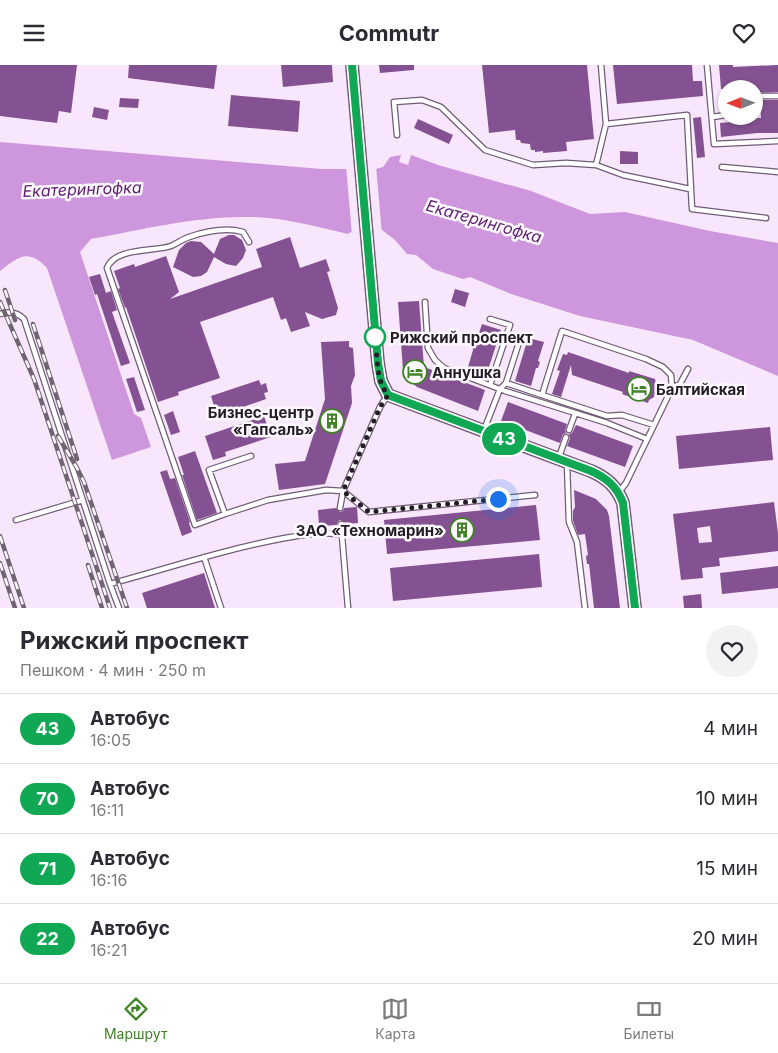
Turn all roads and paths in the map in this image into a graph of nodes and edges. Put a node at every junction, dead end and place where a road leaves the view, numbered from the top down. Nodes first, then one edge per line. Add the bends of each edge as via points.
1 (352, 65) edge
2 (601, 65) edge
3 (707, 65) edge
4 (763, 96) edge
5 (778, 96) edge
6 (718, 116) edge
7 (712, 117) junction
8 (606, 124) junction
9 (397, 135) dead end
10 (778, 141) edge
11 (596, 165) junction
12 (722, 167) dead end
13 (778, 172) edge
14 (690, 189) junction
15 (766, 218) dead end
16 (249, 242) dead end
17 (425, 302) dead end
18 (0, 314) edge
19 (490, 319) dead end
20 (521, 336) dead end
21 (688, 369) dead end
22 (506, 383) junction
23 (490, 385) junction
24 (672, 388) junction
25 (500, 389) junction
26 (388, 395) junction
27 (542, 395) junction
28 (575, 414) junction
29 (654, 425) junction
30 (569, 430) dead end
31 (484, 432) junction
32 (566, 437) dead end
33 (647, 439) junction
34 (251, 456) dead end
35 (563, 461) junction
36 (343, 491) junction
37 (619, 492) junction
38 (535, 495) dead end
39 (83, 500) junction
40 (340, 508) dead end
41 (225, 514) junction
42 (16, 520) dead end
43 (341, 524) dead end
44 (342, 535) junction
45 (204, 557) junction
46 (110, 584) junction
47 (118, 608) edge
48 (221, 608) edge
49 (348, 608) edge
50 (585, 608) edge
51 (636, 608) edge

1 - 26 street via 379,373
2 - 8 lane
3 - 7 lane
4 - 5 lane
6 - 7 lane
7 - 10 lane via 714,144
8 - 11 lane
8 - 14 lane via 687,115
9 - 11 lane via 394,102 422,100 441,107 485,149 533,165
11 - 14 lane via 623,175
12 - 13 lane
14 - 15 lane via 692,209
16 - 41 lane via 243,232 218,230 171,246 118,257 109,262 107,268 194,525
17 - 23 lane via 428,348 435,361 444,368
18 - 39 lane via 12,312 24,319
19 - 23 lane via 510,325
20 - 22 lane
21 - 24 lane via 680,384
22 - 25 lane
22 - 27 lane
23 - 25 lane
24 - 27 lane via 671,375 663,367 562,331
24 - 29 lane
25 - 28 lane
25 - 31 lane
26 - 31 street
26 - 36 lane
27 - 29 lane via 606,416 622,415
28 - 30 lane
28 - 33 lane
29 - 33 lane
31 - 35 street
32 - 35 lane
33 - 37 lane
34 - 41 lane via 209,470
35 - 37 street via 602,476
35 - 50 lane via 569,523 577,542
36 - 38 lane via 369,512
36 - 40 lane
36 - 41 lane via 326,490 268,499
37 - 51 street via 625,513
39 - 42 lane
39 - 46 lane
43 - 44 lane
44 - 45 lane via 298,536
44 - 49 lane
45 - 46 lane
45 - 48 lane
46 - 47 lane

